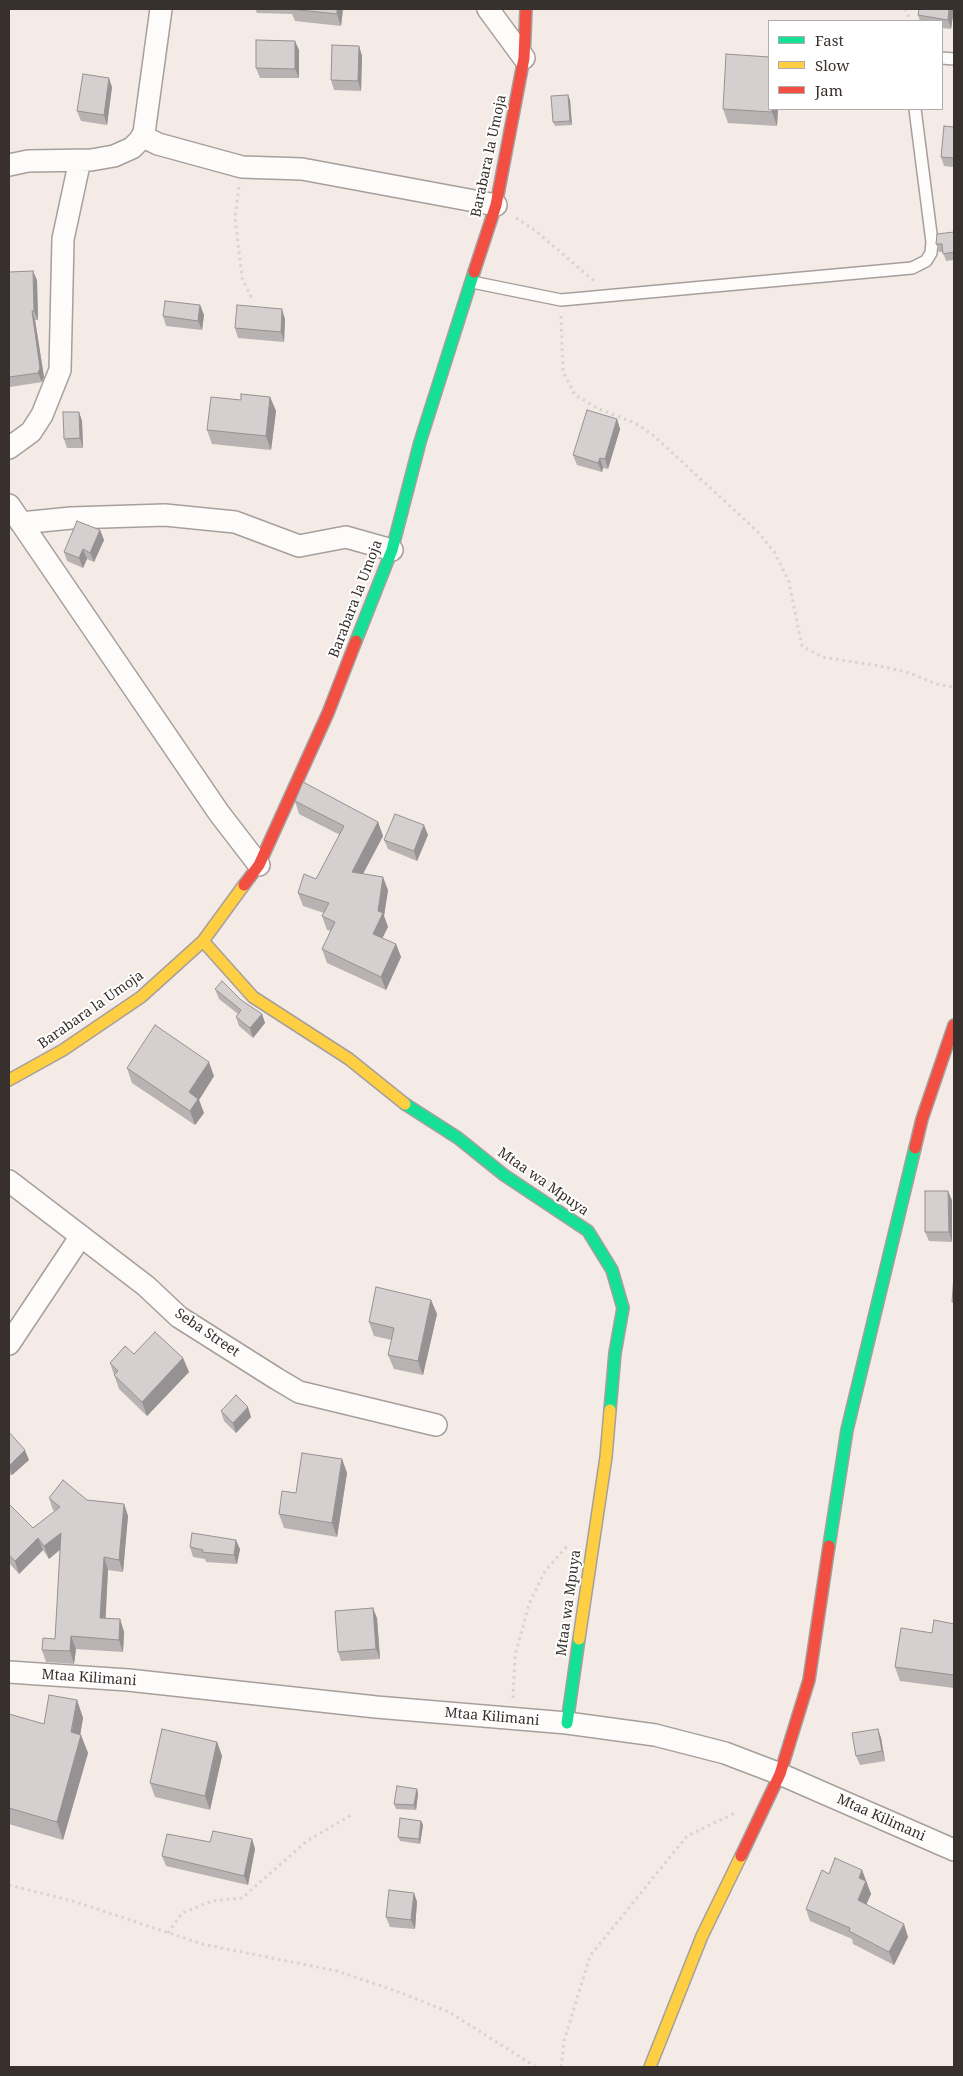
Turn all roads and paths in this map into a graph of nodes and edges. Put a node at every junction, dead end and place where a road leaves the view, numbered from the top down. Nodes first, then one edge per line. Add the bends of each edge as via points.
1 (161, 9) edge
2 (488, 9) edge
3 (526, 9) edge
4 (524, 58) junction
5 (915, 110) edge
6 (142, 136) junction
7 (80, 160) junction
8 (9, 165) edge
9 (242, 166) junction
10 (496, 205) junction
11 (472, 282) junction
12 (612, 297) junction
13 (561, 300) junction
14 (254, 301) dead end
15 (9, 448) edge
16 (9, 505) edge
17 (20, 523) junction
18 (392, 550) junction
19 (954, 687) edge
20 (259, 865) junction
21 (203, 940) junction
22 (954, 1025) edge
23 (9, 1080) edge
24 (9, 1181) edge
25 (81, 1236) junction
26 (9, 1344) edge
27 (436, 1425) dead end
28 (574, 1537) dead end
29 (9, 1672) edge
30 (512, 1719) junction
31 (567, 1723) junction
32 (780, 1774) junction
33 (736, 1812) dead end
34 (353, 1814) dead end
35 (954, 1850) edge
36 (9, 1885) edge
37 (168, 1933) junction
38 (536, 2067) edge
39 (561, 2067) edge
40 (650, 2067) edge

1 - 6 street
2 - 4 street
3 - 4 street, Barabara la Umoja
4 - 10 street, Barabara la Umoja
5 - 12 lane via 932,242 926,261 912,268
6 - 7 street via 132,148 114,156
6 - 9 street via 158,144
7 - 8 street via 28,161
7 - 15 street via 63,239 60,370 42,415 31,432
9 - 10 street via 302,169
9 - 14 path via 235,217 242,278
10 - 11 street, Barabara la Umoja
10 - 12 path via 536,231
11 - 13 lane
11 - 18 street, Barabara la Umoja via 420,442
12 - 13 lane
13 - 19 path via 563,372 568,386 588,404 635,423 653,435 757,531 775,554 789,582 802,646 822,657 910,673 936,684
16 - 17 street
17 - 18 street via 164,515 236,522 299,546 346,537
17 - 20 street via 219,813
18 - 20 street, Barabara la Umoja via 328,713
20 - 21 street, Barabara la Umoja
21 - 23 street, Barabara la Umoja via 141,997 63,1050
21 - 31 street, Mtaa wa Mpuya via 254,996 349,1059 399,1100 588,1231 612,1270 623,1308 615,1353 606,1457
22 - 32 street via 922,1118 847,1430 809,1680
24 - 25 street, Seba Street
25 - 26 street
25 - 27 street, Seba Street via 146,1286 179,1317 299,1392
28 - 30 path via 545,1571 529,1604 515,1656
29 - 30 street, Mtaa Kilimani via 128,1680
30 - 31 street, Mtaa Kilimani
31 - 32 street, Mtaa Kilimani via 655,1735 725,1753
32 - 35 street, Mtaa Kilimani
32 - 40 street via 702,1936
33 - 39 path via 687,1836 590,1956 564,2042
34 - 37 path via 307,1841 242,1898 212,1901 182,1913
36 - 37 path via 76,1902
37 - 38 path via 202,1944 337,1971 396,1991 448,2012

